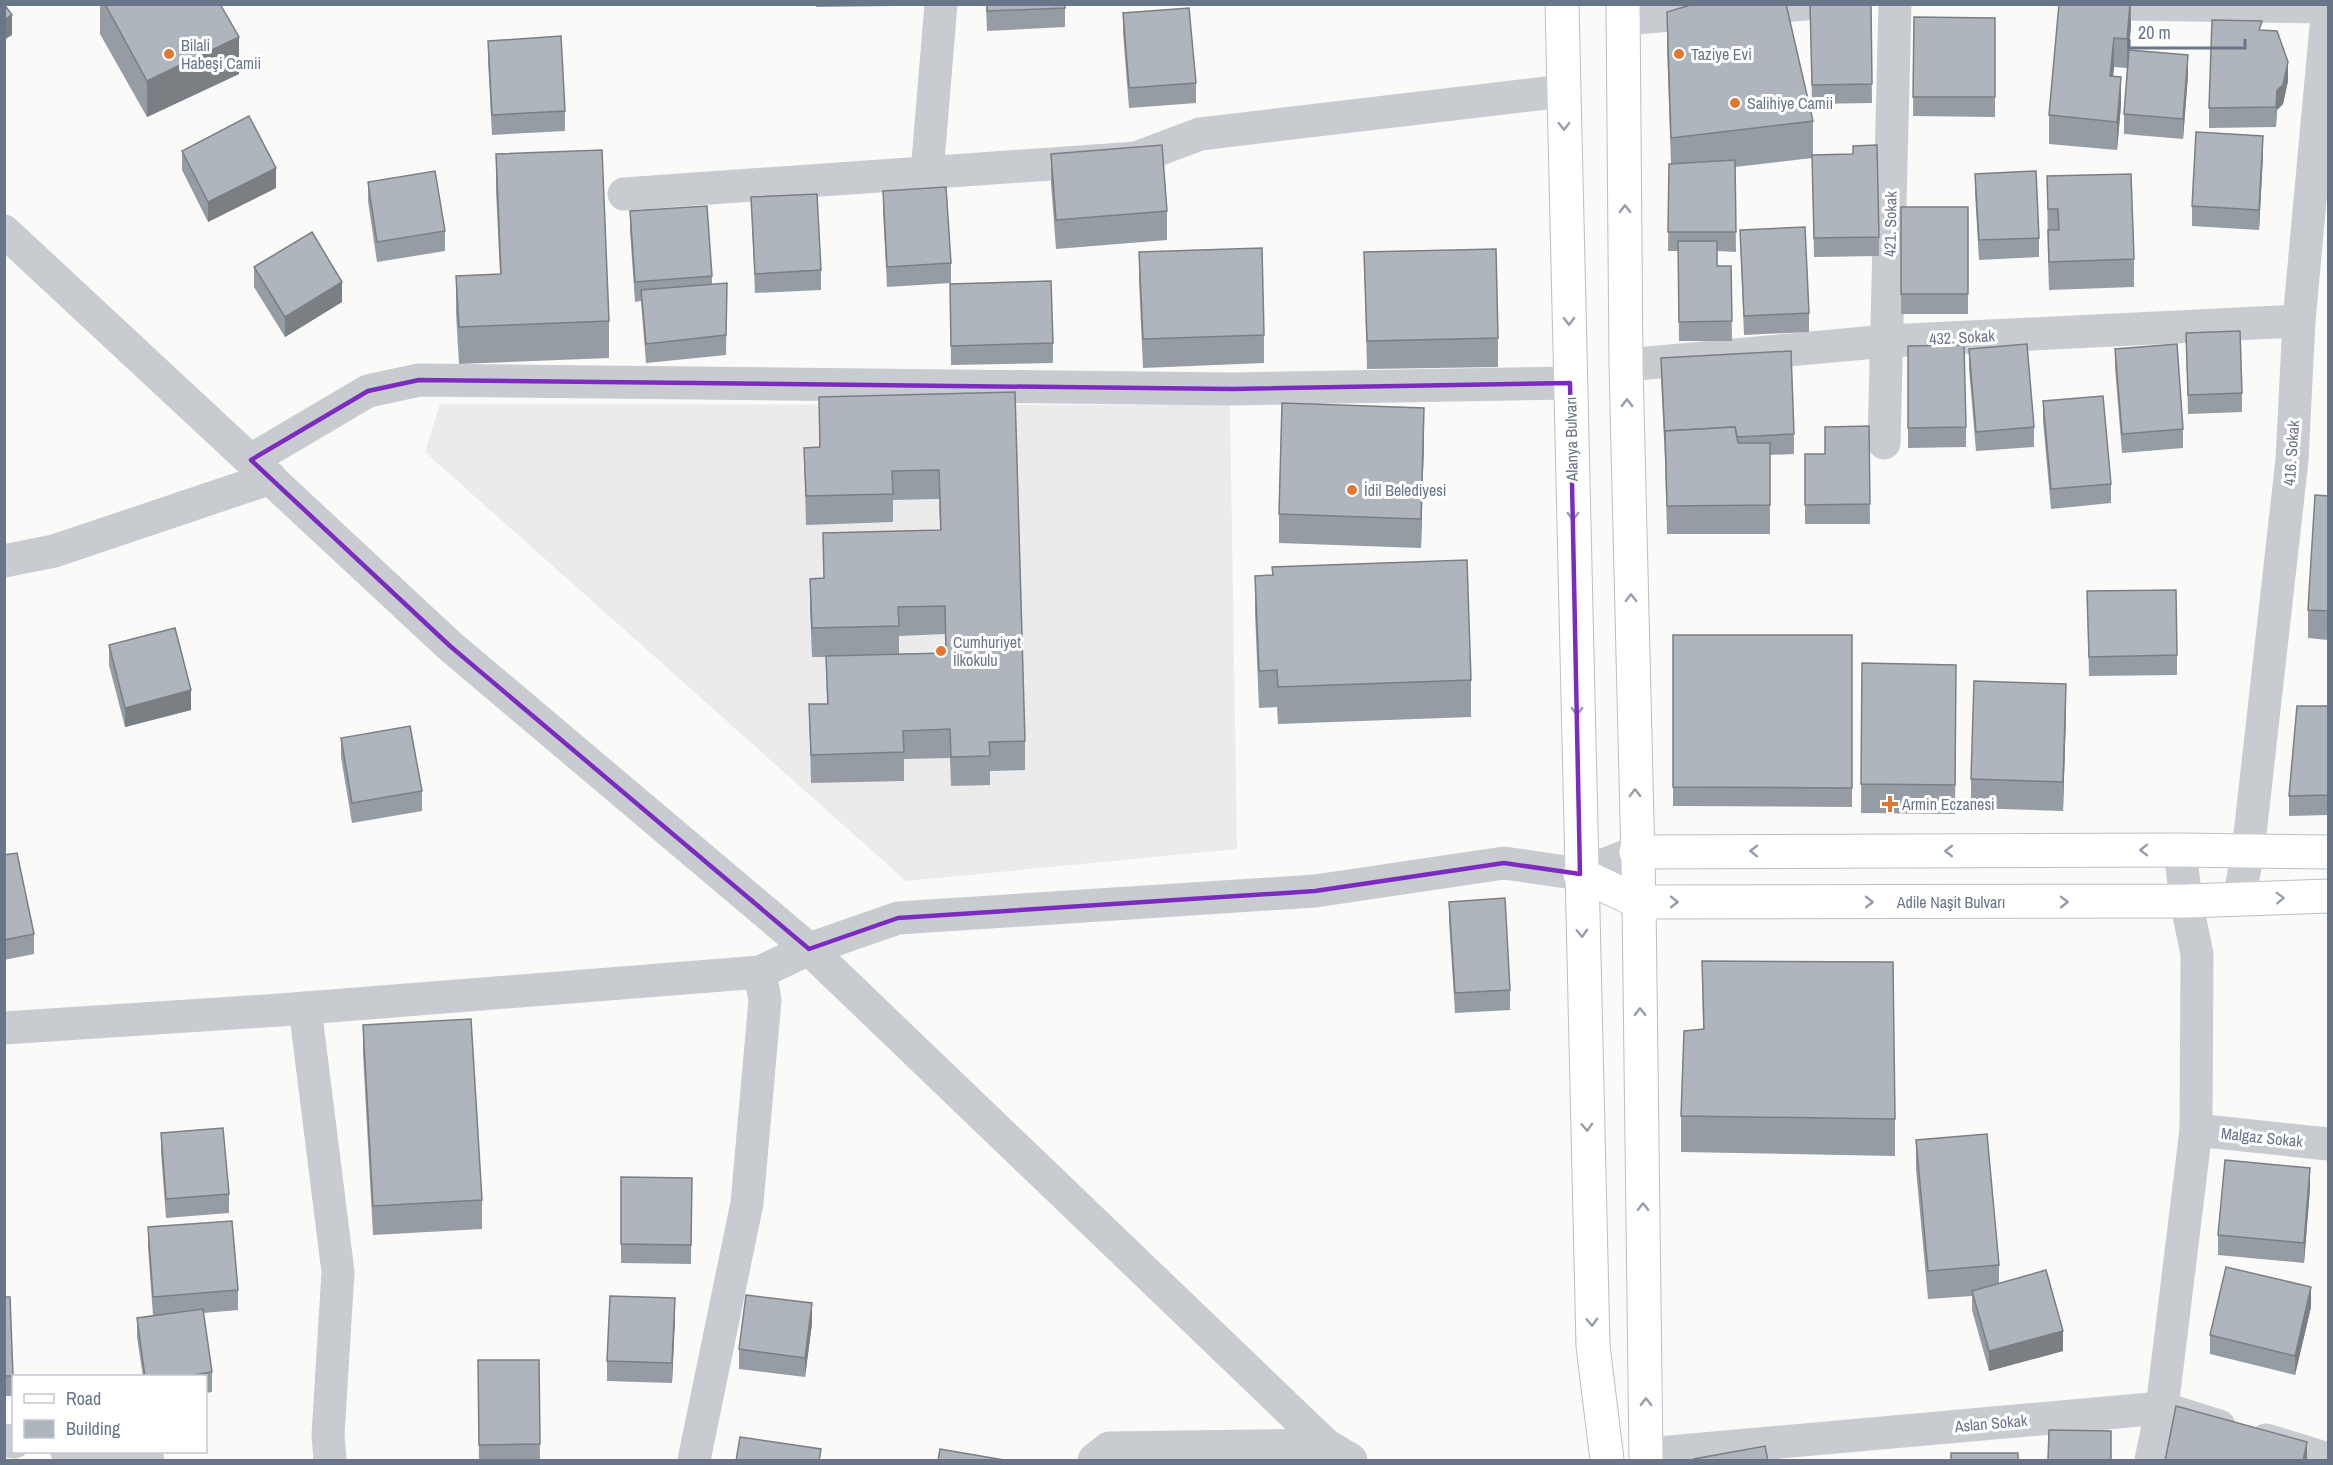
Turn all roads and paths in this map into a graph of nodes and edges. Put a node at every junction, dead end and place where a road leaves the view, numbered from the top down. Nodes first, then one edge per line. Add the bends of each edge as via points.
1 (941, 4) edge
2 (1562, 4) edge
3 (1804, 4) edge
4 (1895, 4) edge
5 (2123, 4) edge
6 (2328, 6) edge
7 (1623, 12) edge
8 (1564, 91) junction
9 (927, 173) junction
10 (624, 194) dead end
11 (4, 231) edge
12 (2318, 231) edge
13 (2299, 321) junction
14 (1887, 341) junction
15 (1626, 365) junction
16 (1570, 383) junction
17 (1884, 443) dead end
18 (261, 469) junction
19 (4, 561) edge
20 (2180, 850) junction
21 (1636, 852) junction
22 (2248, 852) junction
23 (2328, 852) edge
24 (1580, 874) junction
25 (2328, 896) edge
26 (2239, 899) junction
27 (2186, 901) junction
28 (1639, 902) junction
29 (809, 949) junction
30 (760, 972) junction
31 (305, 1008) junction
32 (4, 1028) edge
33 (2196, 1130) junction
34 (2328, 1144) edge
35 (2162, 1408) junction
36 (73, 1453) edge
37 (1338, 1453) edge
38 (1646, 1457) edge
39 (2328, 1459) edge
40 (148, 1461) edge
41 (330, 1461) edge
42 (694, 1461) edge
43 (1094, 1461) edge
44 (1607, 1461) edge
45 (2151, 1461) edge

1 - 9 street
2 - 8 main road, Alanya Bulvarı
3 - 7 street
4 - 14 street, 421. Sokak
5 - 6 street
6 - 12 street, 416. Sokak
15 -> 7 main road
8 - 9 street via 1200,134 1136,158
8 -> 16 main road, Alanya Bulvarı
9 - 10 street
11 - 18 street
12 - 13 street, 416. Sokak
13 - 14 street, 432. Sokak
13 - 22 street, 416. Sokak via 2292,460
14 - 15 street, 432. Sokak
14 - 17 street, 421. Sokak
21 -> 15 main road
16 - 18 street via 1232,389 419,380 368,391
16 -> 24 main road, Alanya Bulvarı
18 - 19 street via 54,551
18 - 29 street via 450,646
20 -> 21 main road
20 - 22 main road
20 - 27 street
21 - 24 street
21 - 28 main road
22 - 23 main road
22 - 26 street, 416. Sokak
24 - 28 main road, Adile Naşit Bulvarı
24 - 29 street via 1504,863 1315,891 898,918
24 -> 44 main road, Alanya Bulvarı via 1593,1346
26 -> 25 main road, Adile Naşit Bulvarı
26 - 27 main road, Adile Naşit Bulvarı
28 -> 27 main road, Adile Naşit Bulvarı
27 - 33 street via 2197,954
38 -> 28 main road
29 - 30 street
29 - 37 street
30 - 31 street
30 - 42 street via 765,1000 747,1203
31 - 32 street
31 - 41 street via 338,1272 328,1435
33 - 34 street, Malgaz Sokak
33 - 35 street
35 - 38 street, Aslan Sokak
35 - 39 street, Aslan Sokak
35 - 45 street
36 - 40 street
37 - 43 street via 1108,1448

